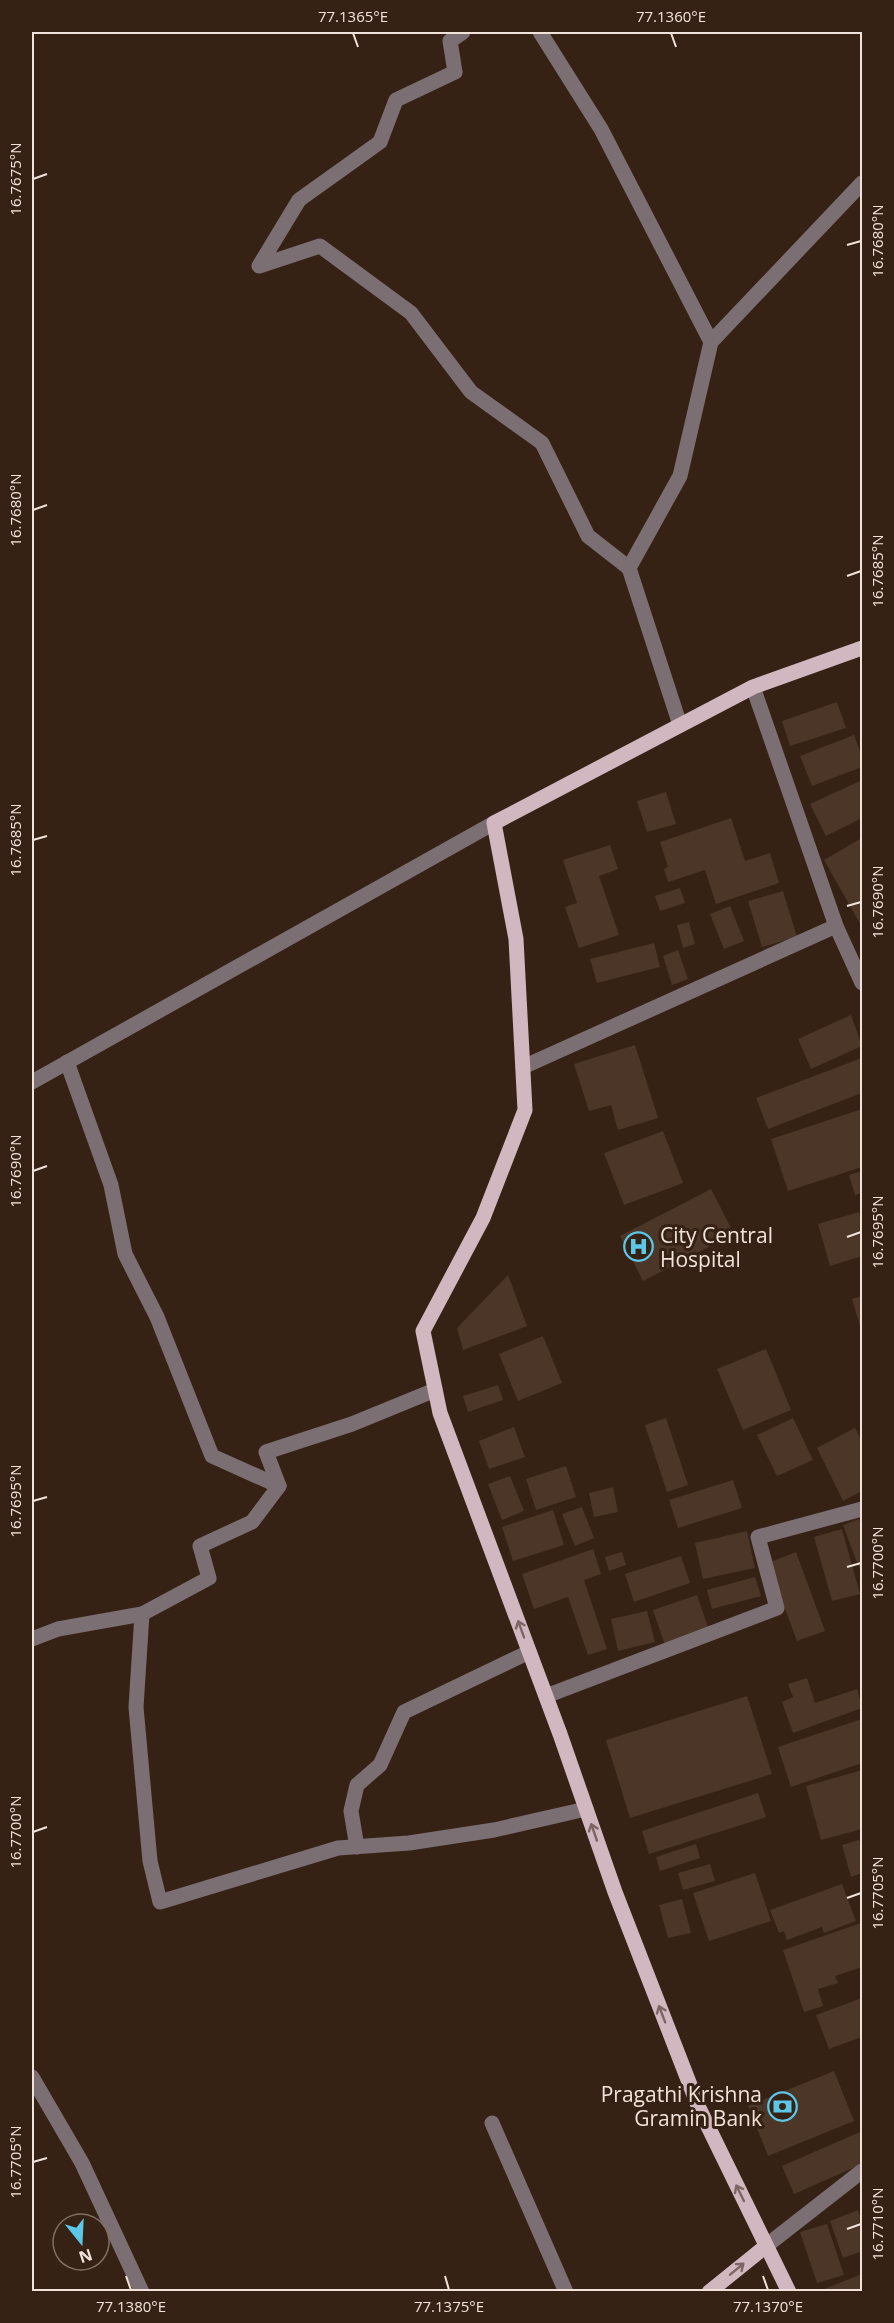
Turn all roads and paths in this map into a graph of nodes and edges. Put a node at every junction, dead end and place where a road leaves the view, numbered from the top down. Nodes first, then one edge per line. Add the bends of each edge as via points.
1 (464, 32) edge
2 (540, 32) edge
3 (862, 183) edge
4 (711, 342) junction
5 (629, 568) junction
6 (862, 648) edge
7 (753, 687) junction
8 (680, 725) junction
9 (494, 823) junction
10 (836, 927) junction
11 (862, 983) edge
12 (67, 1062) junction
13 (523, 1066) junction
14 (32, 1082) edge
15 (435, 1390) junction
16 (279, 1486) junction
17 (862, 1509) edge
18 (142, 1614) junction
19 (32, 1639) edge
20 (529, 1652) junction
21 (546, 1696) junction
22 (586, 1809) junction
23 (357, 1847) junction
24 (32, 2076) edge
25 (492, 2123) dead end
26 (862, 2171) edge
27 (766, 2246) junction
28 (142, 2292) edge
29 (566, 2292) edge
30 (709, 2292) edge
31 (789, 2292) edge

1 - 5 street via 450,41 455,72 396,100 380,142 300,200 259,266 320,246 411,313 471,392 542,443 588,536
2 - 4 street via 601,129
3 - 4 street
4 - 5 street via 680,476
5 - 8 street
6 - 7 main road
7 - 8 main road
7 - 10 street
8 - 9 main road
9 - 12 street
9 - 13 main road via 516,939
10 - 11 street
10 - 13 street
12 - 14 street
12 - 16 street via 111,1185 125,1254 157,1317 212,1456
13 - 15 main road via 525,1110 483,1218 423,1331
15 - 16 street via 352,1424 266,1452
20 -> 15 main road via 440,1413
16 - 18 street via 252,1522 200,1546 209,1578
17 - 21 street via 758,1537 777,1608
18 - 19 street via 58,1629
18 - 23 street via 136,1707 150,1861 160,1902 338,1848
20 - 21 main road
20 - 23 street via 404,1712 380,1765 357,1785 351,1811
21 - 22 main road
22 - 23 street via 494,1830
27 -> 22 main road via 699,2108
24 - 28 street via 82,2163
25 - 29 street
26 - 27 street
30 -> 27 main road
27 - 31 main road

